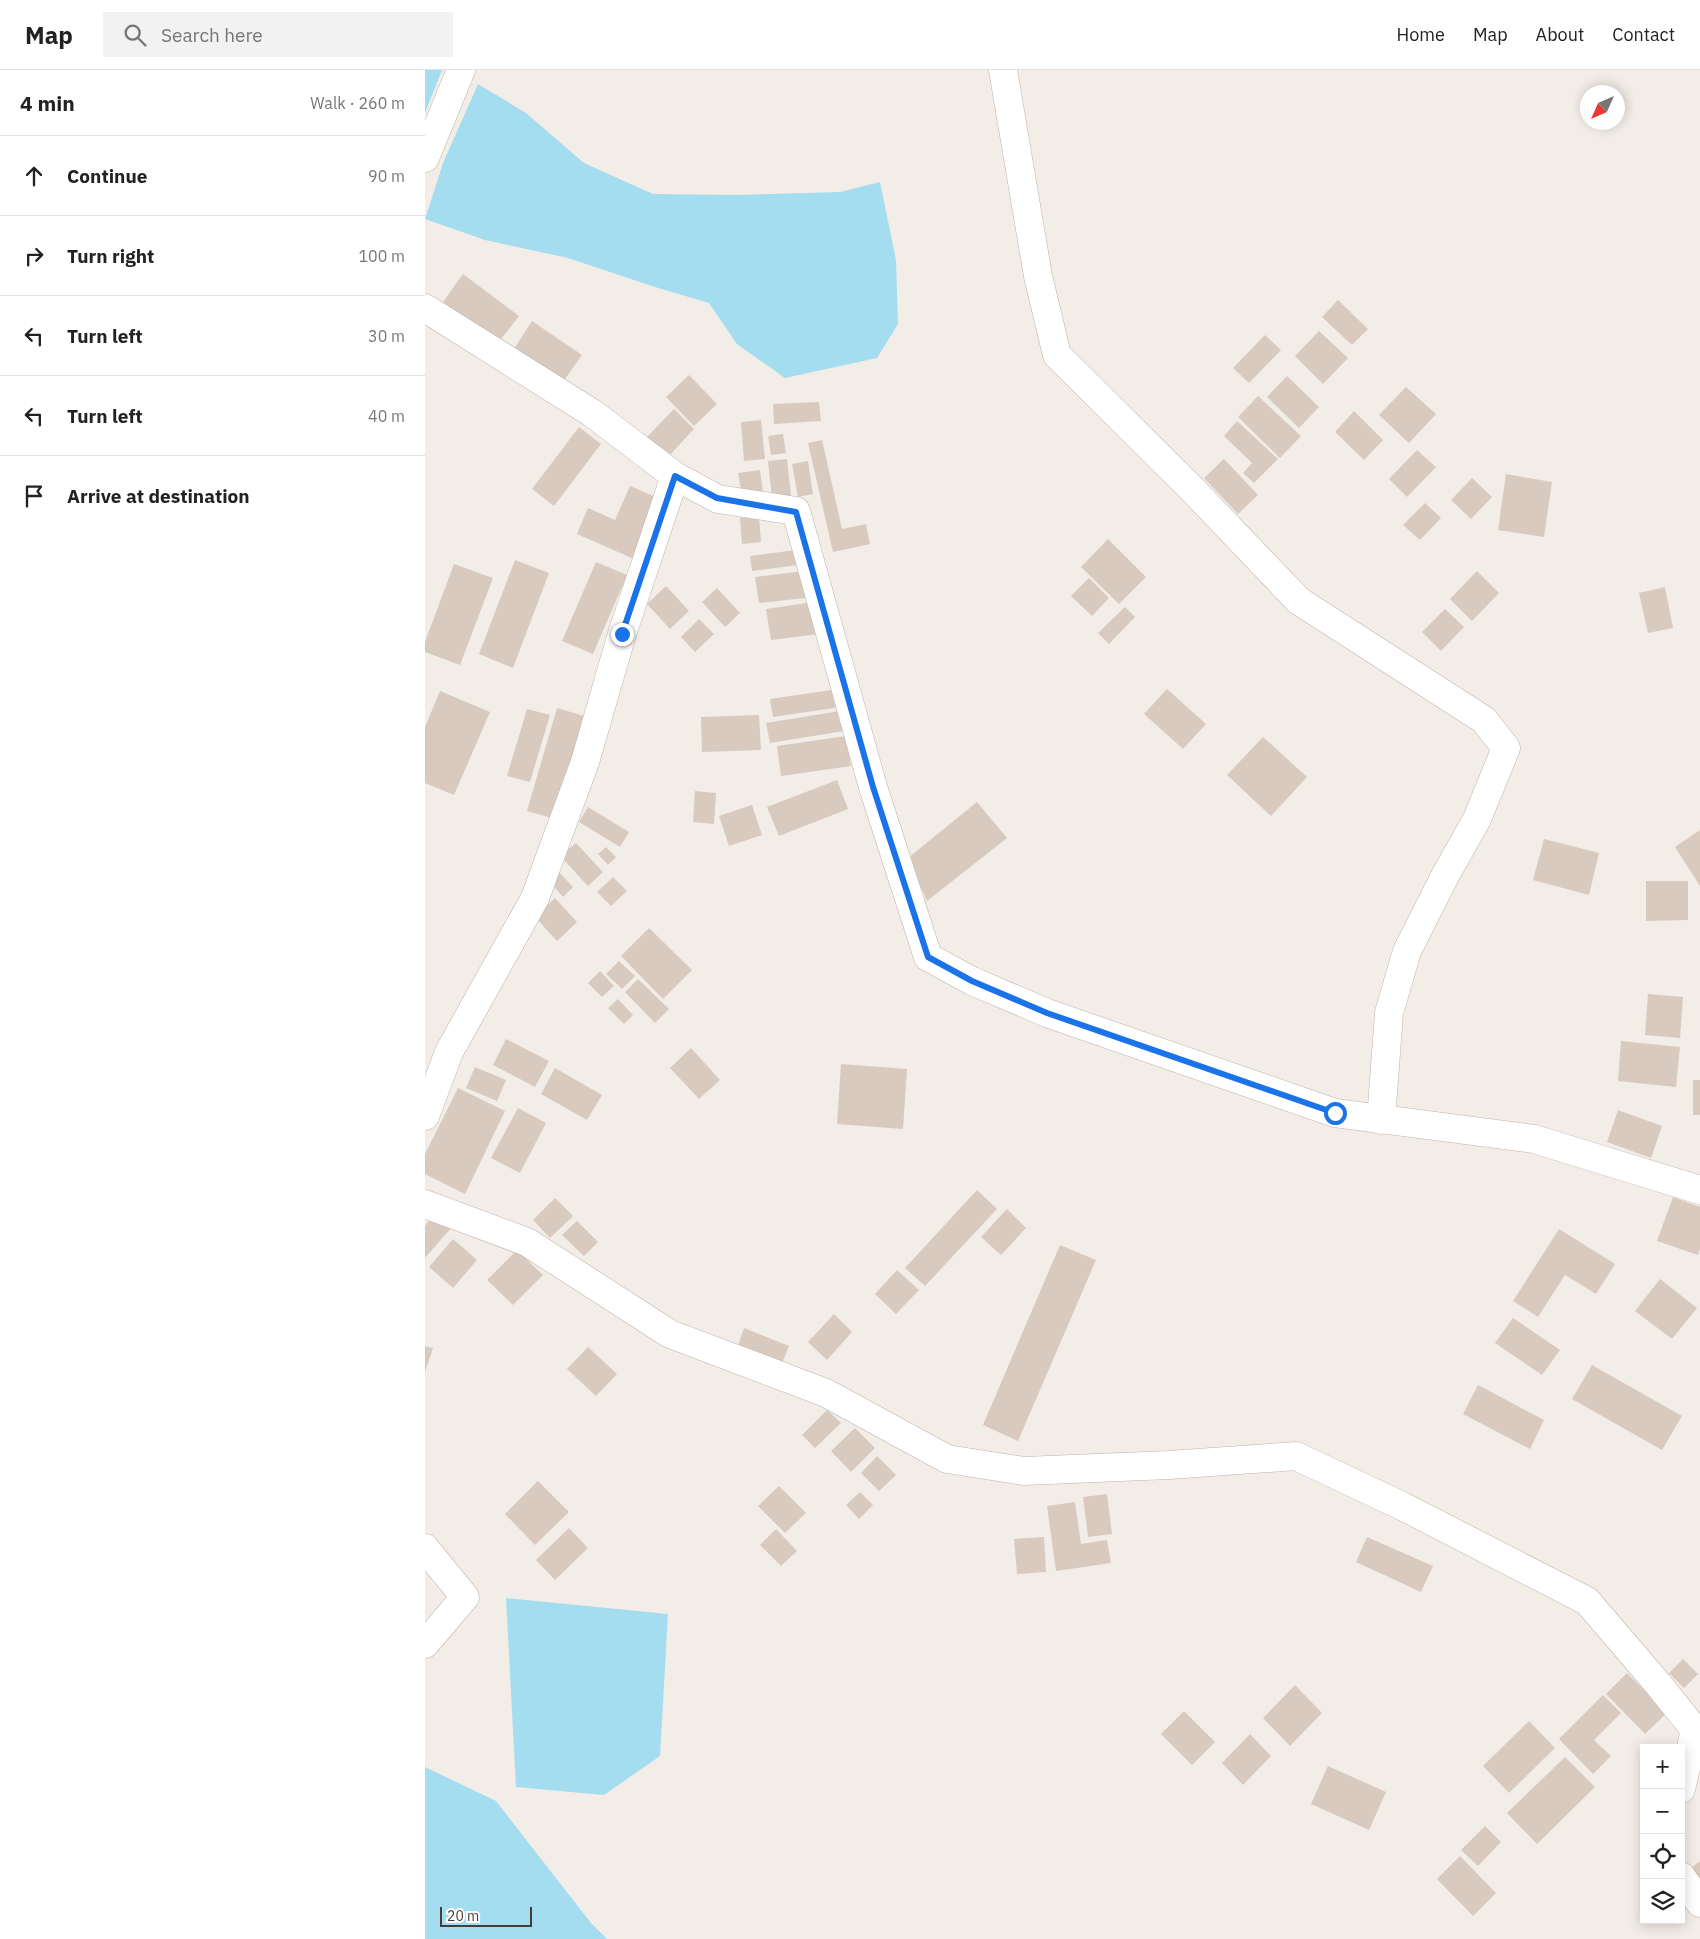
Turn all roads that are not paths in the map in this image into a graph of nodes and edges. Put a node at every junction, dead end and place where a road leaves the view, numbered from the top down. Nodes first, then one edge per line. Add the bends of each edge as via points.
1 (461, 70) edge
2 (1003, 70) edge
3 (425, 158) edge
4 (425, 308) edge
5 (675, 476) junction
6 (425, 1116) edge
7 (1381, 1120) junction
8 (1700, 1190) edge
9 (425, 1204) edge
10 (425, 1548) edge
11 (425, 1644) edge
12 (1685, 1772) edge
13 (1683, 1879) edge
14 (1700, 1903) edge

1 - 3 street
2 - 7 street via 1038,276 1057,355 1299,601 1484,720 1506,748 1477,819 1407,951 1389,1013
4 - 5 street via 592,413
5 - 6 street via 622,634 585,762 535,898 449,1052
5 - 7 street via 717,498 796,512 873,787 928,957 972,981 1047,1013 1335,1113
7 - 8 street via 1534,1139
9 - 12 street via 527,1242 670,1334 826,1393 947,1459 1024,1471 1295,1456 1402,1506 1587,1601 1695,1730
10 - 11 street via 465,1597
13 - 14 street

